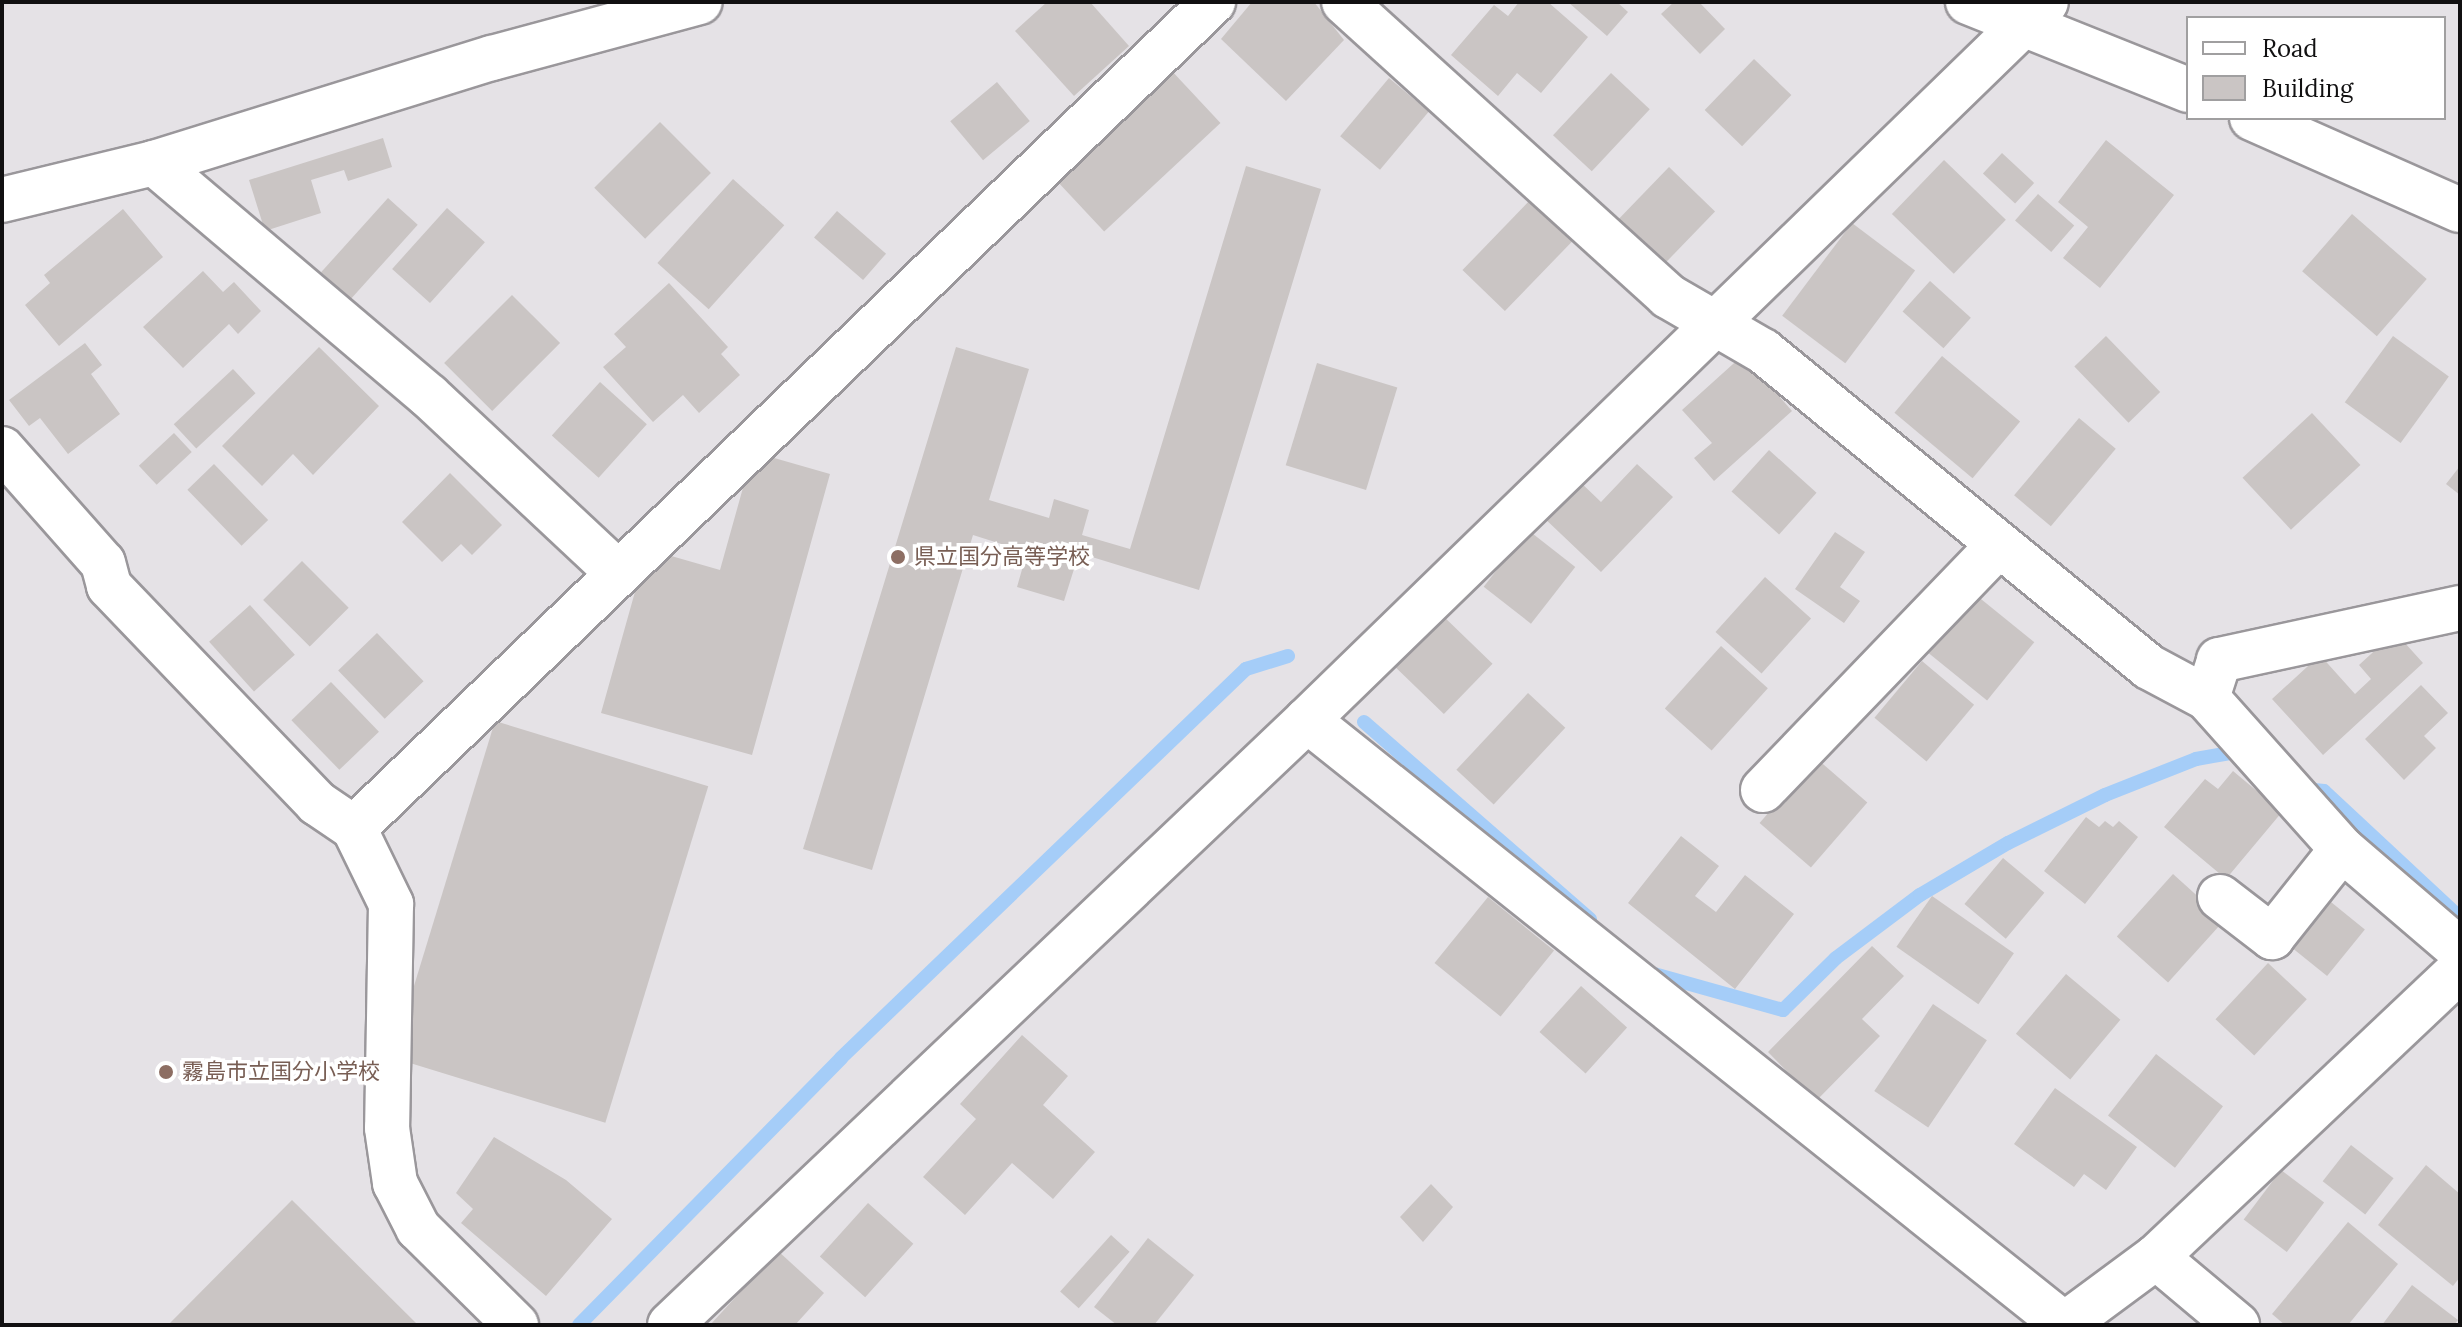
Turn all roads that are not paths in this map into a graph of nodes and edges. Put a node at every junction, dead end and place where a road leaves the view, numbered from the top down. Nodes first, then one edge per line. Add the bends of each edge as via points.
1 (700, 2) edge
2 (1213, 2) edge
3 (1344, 2) edge
4 (1968, 2) edge
5 (2034, 14) edge
6 (2186, 89) edge
7 (2257, 120) edge
8 (154, 163) junction
9 (2, 200) edge
10 (2460, 210) edge
11 (1715, 325) junction
12 (2, 449) edge
13 (1998, 546) junction
14 (617, 572) junction
15 (2460, 608) edge
16 (2207, 698) junction
17 (1307, 720) junction
18 (1763, 790) dead end
19 (354, 828) junction
20 (2342, 849) junction
21 (2220, 897) dead end
22 (2460, 950) edge
23 (2460, 970) edge
24 (2156, 1257) junction
25 (516, 1325) edge
26 (670, 1325) edge
27 (2064, 1325) edge
28 (2237, 1325) edge

1 - 8 street via 492,58
2 - 14 street
3 - 11 street via 1668,296
4 - 5 street
5 - 6 street
5 - 11 street
7 - 10 street
8 - 9 street
8 - 14 street via 429,396
11 - 13 street via 1763,351
11 - 17 street
12 - 19 street via 103,563 109,586 317,803
13 - 16 street via 2149,667
13 - 18 street
14 - 19 street
15 - 16 street via 2219,660
16 - 20 street
17 - 26 street
17 - 27 street
19 - 25 street via 391,904 387,1128 395,1183 418,1228
20 - 21 street via 2272,937
20 - 22 street
23 - 24 street
24 - 27 street
24 - 28 street

